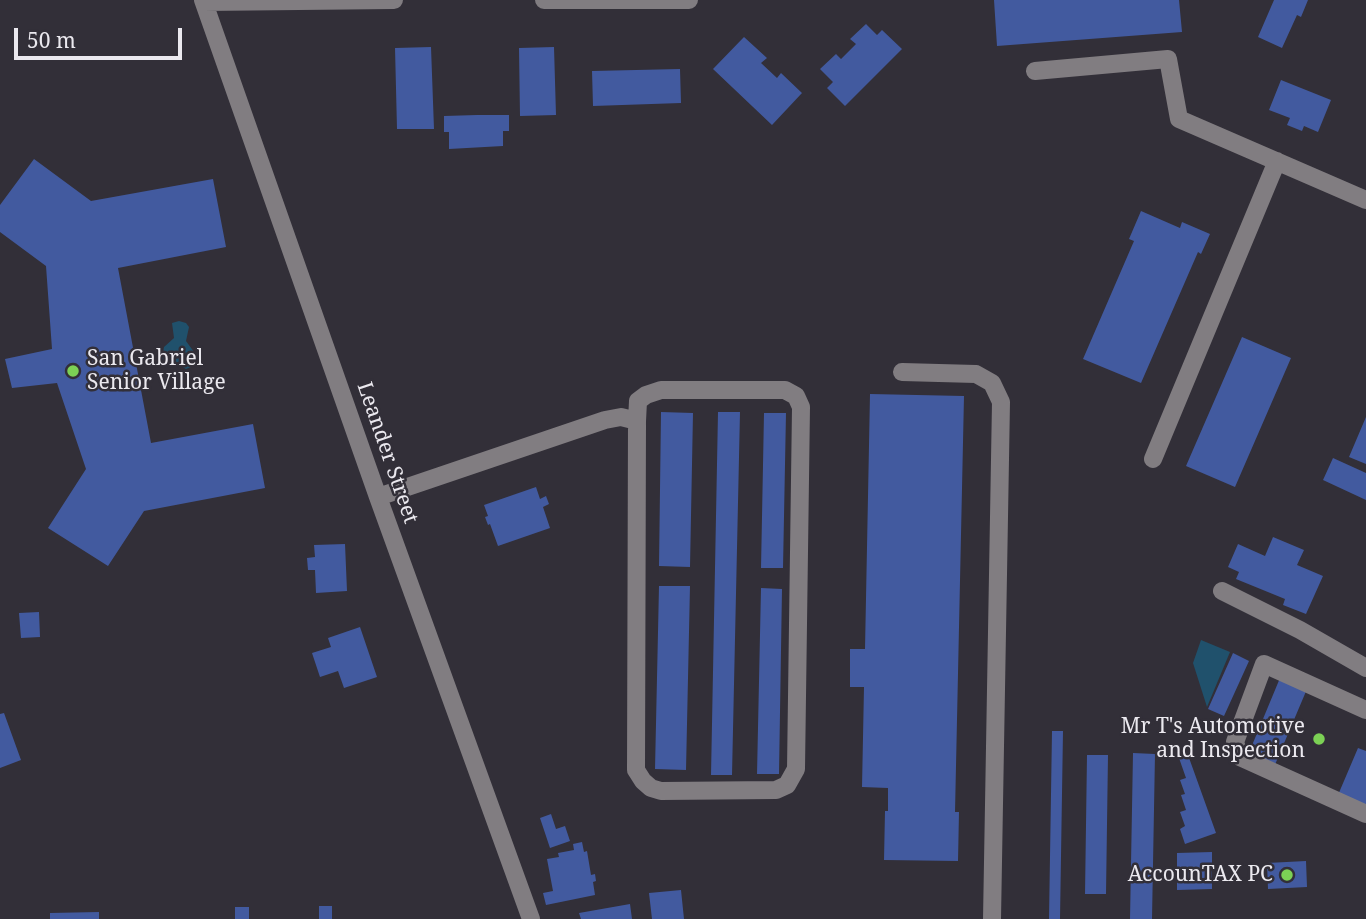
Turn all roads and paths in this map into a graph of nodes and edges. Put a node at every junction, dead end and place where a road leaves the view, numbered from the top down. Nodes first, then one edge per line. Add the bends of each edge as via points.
1 (394, 0) edge
2 (544, 0) edge
3 (689, 0) edge
4 (204, 1) edge
5 (1035, 71) dead end
6 (1277, 161) junction
7 (1366, 200) edge
8 (902, 372) dead end
9 (637, 421) junction
10 (1153, 459) dead end
11 (378, 497) junction
12 (1222, 591) dead end
13 (1366, 668) edge
14 (1366, 710) edge
15 (1366, 814) edge
16 (531, 919) edge
17 (992, 919) edge

1 - 4 street
2 - 3 street
4 - 11 street, Leander Street
5 - 6 street via 1168,59 1179,119
6 - 7 street
6 - 10 street
8 - 17 street via 976,374 992,383 1002,402
9 - 9 street via 636,770 651,788 661,791 776,790 787,785 796,769 801,407 796,396 785,390 661,390 638,401
9 - 11 street via 605,419
11 - 16 street, Leander Street
12 - 13 street
14 - 15 street via 1264,664 1235,743 1240,757

